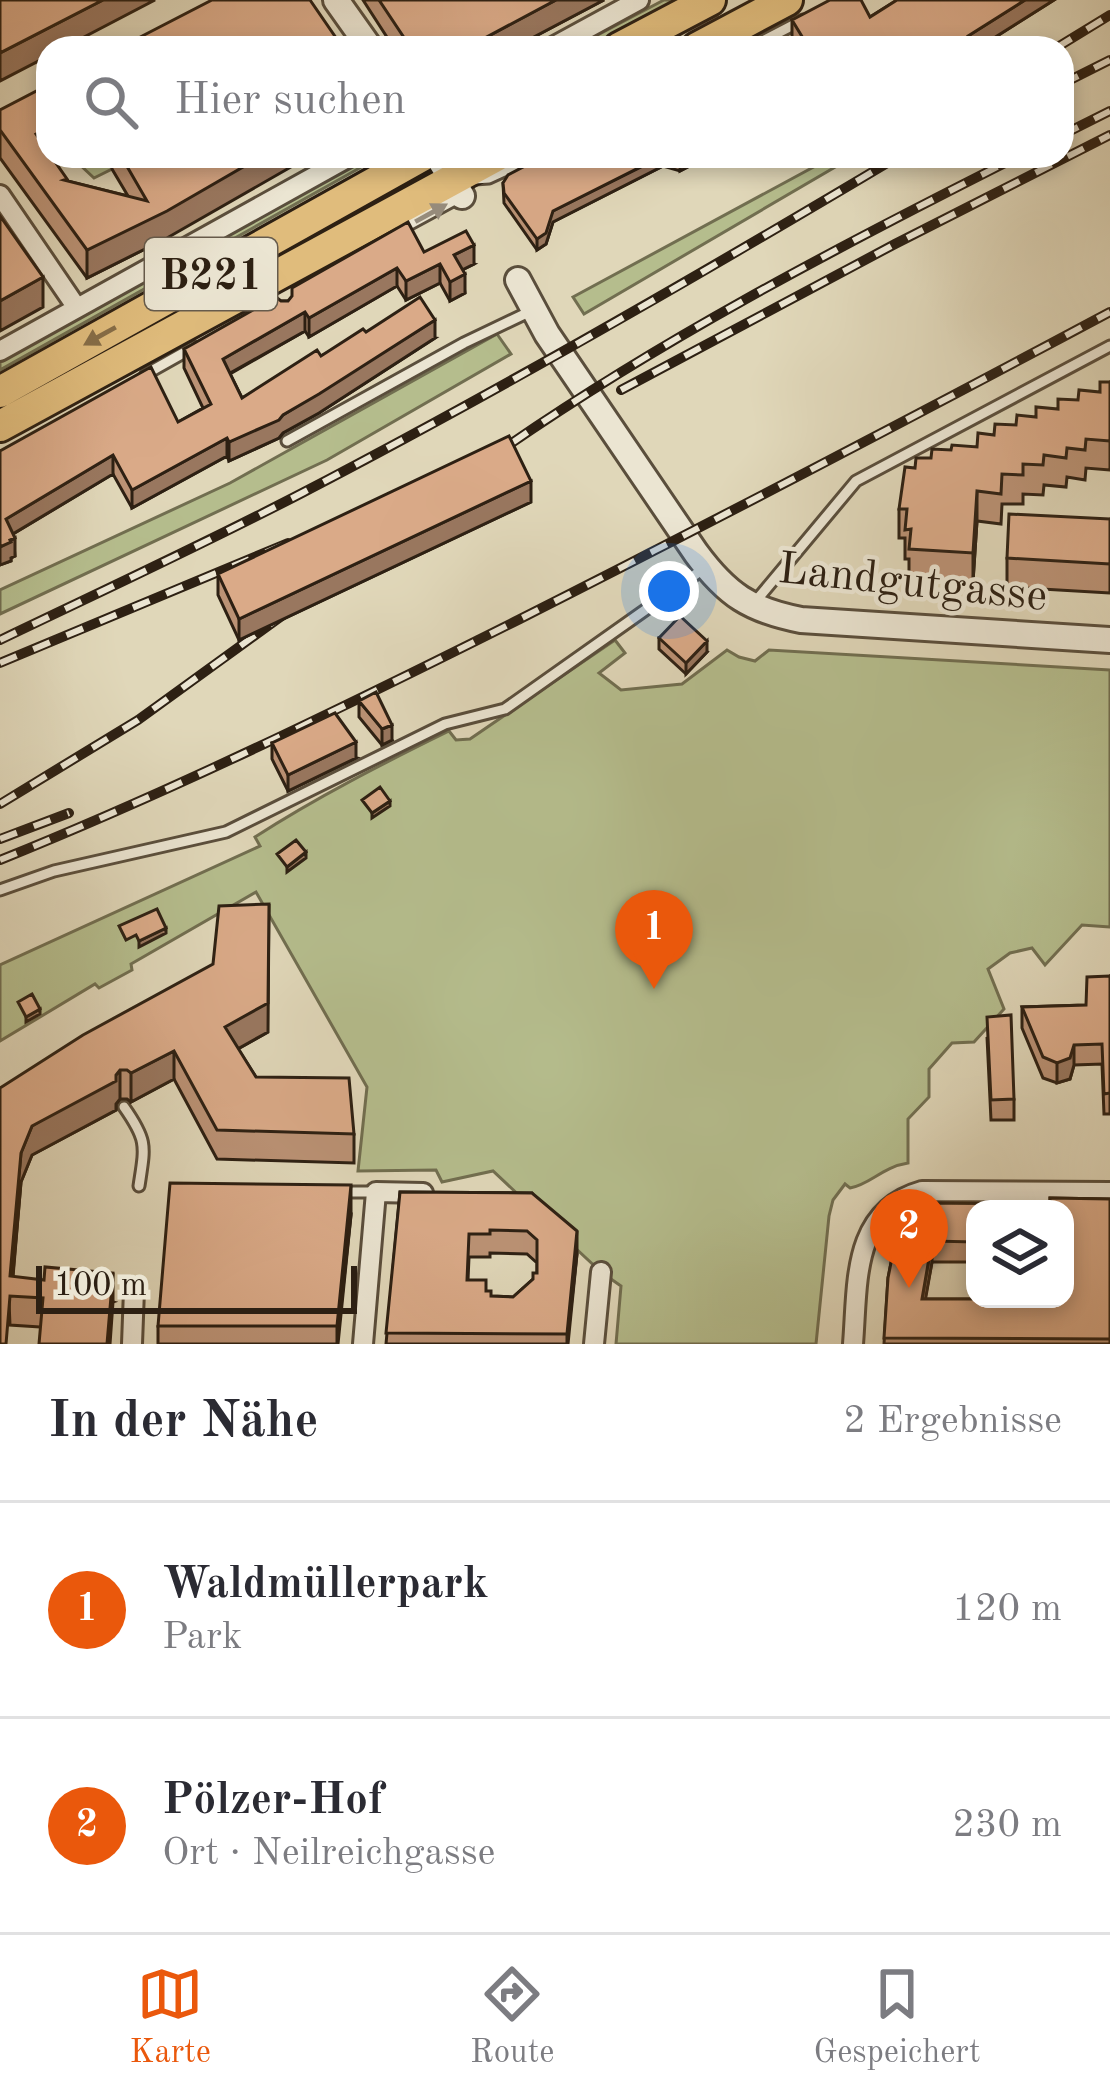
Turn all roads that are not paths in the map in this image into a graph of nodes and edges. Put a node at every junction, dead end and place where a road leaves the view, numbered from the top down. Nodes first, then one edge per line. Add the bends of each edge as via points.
1 (336, 0) edge
2 (639, 0) edge
3 (710, 0) edge
4 (787, 0) edge
5 (822, 10) edge
6 (362, 36) edge
7 (573, 36) edge
8 (642, 36) edge
9 (720, 36) edge
10 (772, 36) edge
11 (329, 168) edge
12 (401, 168) edge
13 (510, 168) edge
14 (450, 177) edge
15 (0, 195) edge
16 (392, 235) edge
17 (518, 280) dead end
18 (77, 308) junction
19 (534, 310) junction
20 (198, 345) edge
21 (1110, 346) edge
22 (0, 351) edge
23 (138, 379) edge
24 (0, 392) edge
25 (0, 426) edge
26 (287, 441) dead end
27 (706, 567) junction
28 (752, 606) junction
29 (1110, 640) edge
30 (0, 890) edge
31 (124, 1107) dead end
32 (140, 1186) dead end
33 (352, 1192) edge
34 (376, 1192) junction
35 (1110, 1192) edge
36 (434, 1193) edge
37 (601, 1271) dead end
38 (134, 1290) dead end
39 (132, 1344) edge
40 (363, 1344) edge
41 (594, 1344) edge
42 (853, 1344) edge

1 - 6 street
2 - 7 street
3 - 8 main road
4 - 9 main road
5 - 10 lane
11 - 18 street
12 -> 24 main road, B221
13 - 14 lane via 489,178
16 -> 14 lane
14 - 25 main road, B221 via 271,290
15 - 18 street
17 - 19 street, Landgutgasse
18 - 22 street
19 - 26 lane
19 - 27 street, Landgutgasse
20 - 23 lane
21 - 28 lane via 856,481
27 - 28 street, Landgutgasse
27 - 30 lane via 505,709 445,724 226,832
28 - 29 street, Landgutgasse via 801,620
31 - 32 lane via 142,1132
33 - 34 lane
34 - 36 street
34 - 40 street
35 - 42 street via 922,1191 890,1205 862,1251
37 - 41 street
38 - 39 street

